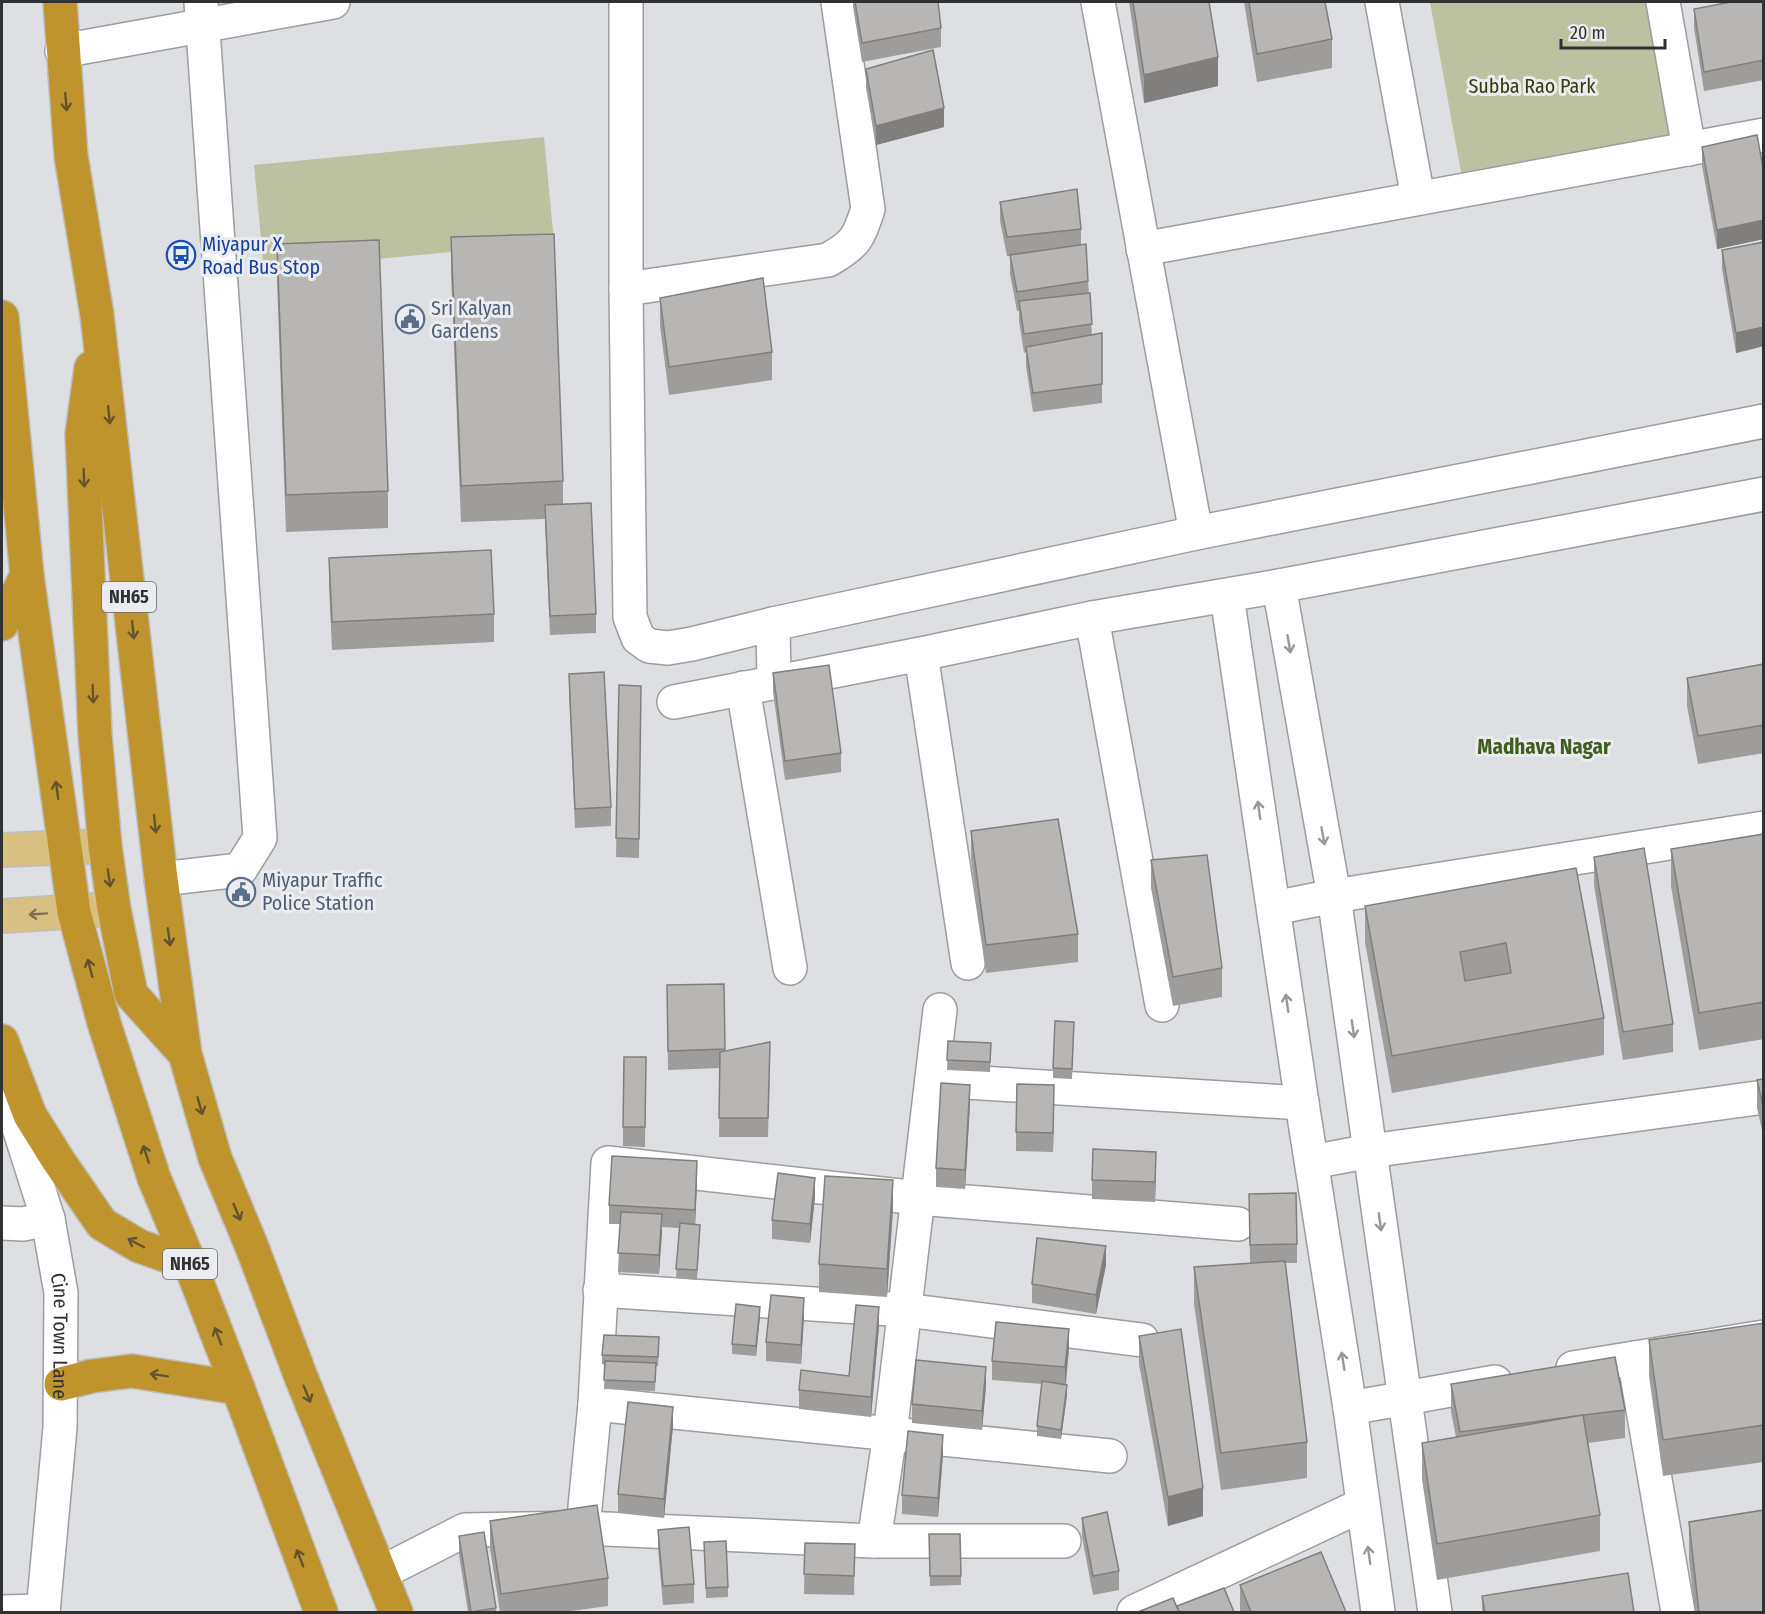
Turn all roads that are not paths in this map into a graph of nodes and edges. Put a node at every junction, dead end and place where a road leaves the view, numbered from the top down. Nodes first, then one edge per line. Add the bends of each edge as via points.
1 (60, 2) edge
2 (333, 2) edge
3 (626, 2) edge
4 (838, 2) edge
5 (1098, 2) edge
6 (1382, 2) edge
7 (1663, 2) edge
8 (202, 13) edge
9 (62, 51) junction
10 (1764, 135) edge
11 (1689, 149) junction
12 (1418, 198) junction
13 (1143, 249) junction
14 (626, 289) junction
15 (97, 315) junction
16 (2, 317) edge
17 (1764, 421) edge
18 (10, 489) edge
19 (1764, 494) edge
20 (1196, 533) junction
21 (27, 575) junction
22 (1279, 586) junction
23 (1227, 596) junction
24 (1092, 618) junction
25 (2, 624) edge
26 (773, 624) junction
27 (921, 654) junction
28 (758, 686) junction
29 (674, 702) dead end
30 (1764, 828) edge
31 (105, 846) junction
32 (66, 848) junction
33 (2, 850) edge
34 (161, 879) junction
35 (1334, 896) junction
36 (1274, 908) junction
37 (114, 909) junction
38 (75, 912) junction
39 (2, 916) edge
40 (968, 963) dead end
41 (790, 968) dead end
42 (1162, 1005) dead end
43 (940, 1010) dead end
44 (6, 1054) edge
45 (185, 1054) junction
46 (933, 1080) junction
47 (1764, 1097) edge
48 (1302, 1103) junction
49 (1370, 1151) junction
50 (1312, 1162) junction
51 (918, 1198) junction
52 (48, 1219) junction
53 (2, 1223) edge
54 (1238, 1224) dead end
55 (190, 1264) junction
56 (600, 1290) junction
57 (905, 1310) junction
58 (1764, 1337) edge
59 (1142, 1340) edge
60 (1634, 1358) junction
61 (61, 1384) junction
62 (238, 1388) junction
63 (1404, 1397) junction
64 (595, 1404) junction
65 (1350, 1408) junction
66 (890, 1434) junction
67 (1110, 1456) dead end
68 (1362, 1504) junction
69 (583, 1528) junction
70 (1064, 1540) dead end
71 (874, 1541) junction
72 (381, 1573) junction
73 (2, 1612) edge
74 (43, 1612) edge
75 (321, 1612) edge
76 (396, 1612) edge
77 (1134, 1612) edge
78 (1378, 1612) edge
79 (1435, 1612) edge
80 (1678, 1612) edge

1 - 9 highway, NH65
2 - 8 street
3 - 14 street
4 - 14 street via 868,209 857,239 828,260
5 - 13 street
6 - 12 street
7 - 11 street
8 - 9 street
8 - 34 street via 260,838 240,870
9 -> 15 highway, NH65 via 71,156
10 - 11 street
11 - 12 street
12 - 13 street
13 - 20 street
14 - 26 street via 630,617 638,638 649,646 668,648
15 -> 31 highway via 82,435 95,735
15 -> 34 highway, NH65
16 - 18 highway, NH65
17 - 20 street
18 - 21 highway, NH65
19 - 22 street
20 - 26 street
21 - 25 highway
32 -> 21 highway, NH65
22 - 23 street
22 -> 35 street
23 - 24 street
36 -> 23 street
24 - 27 street
24 - 42 street
26 - 28 street
27 - 28 street
27 - 40 street
28 - 29 street
28 - 41 street
30 - 35 street
31 - 32 main road
31 -> 37 highway
32 - 33 main road
32 - 38 highway, NH65
34 -> 45 highway, NH65
35 - 36 street
35 -> 49 street
48 -> 36 street
37 - 38 main road
37 - 45 highway via 131,994
38 -> 39 main road
55 -> 38 highway, NH65 via 154,1178 104,1023
43 - 46 street
44 - 52 street, Cine Town Lane via 20,1128
55 -> 44 highway via 139,1246 102,1224 30,1115
45 -> 72 highway, NH65 via 215,1158
46 - 48 street
46 - 51 street
47 - 49 street
48 - 50 street
49 - 50 street
49 -> 63 street
65 -> 50 street
51 - 54 street
51 - 56 street via 608,1163
51 - 57 street
52 - 53 street
52 - 61 street, Cine Town Lane via 61,1293
62 -> 55 highway, NH65
56 - 57 street
56 - 64 street
57 - 59 street
57 - 66 street
58 - 60 street
60 - 63 street
60 - 80 street
62 -> 61 highway via 132,1371
61 - 74 street, Cine Town Lane
75 -> 62 highway, NH65
63 - 65 street
63 - 79 street
64 - 66 street
64 - 69 street
65 - 68 street
66 - 67 street
66 - 71 street
68 - 77 street
78 -> 68 street
69 - 71 street
69 - 72 street via 465,1530
70 - 71 street
72 - 76 highway, NH65
73 - 74 street

